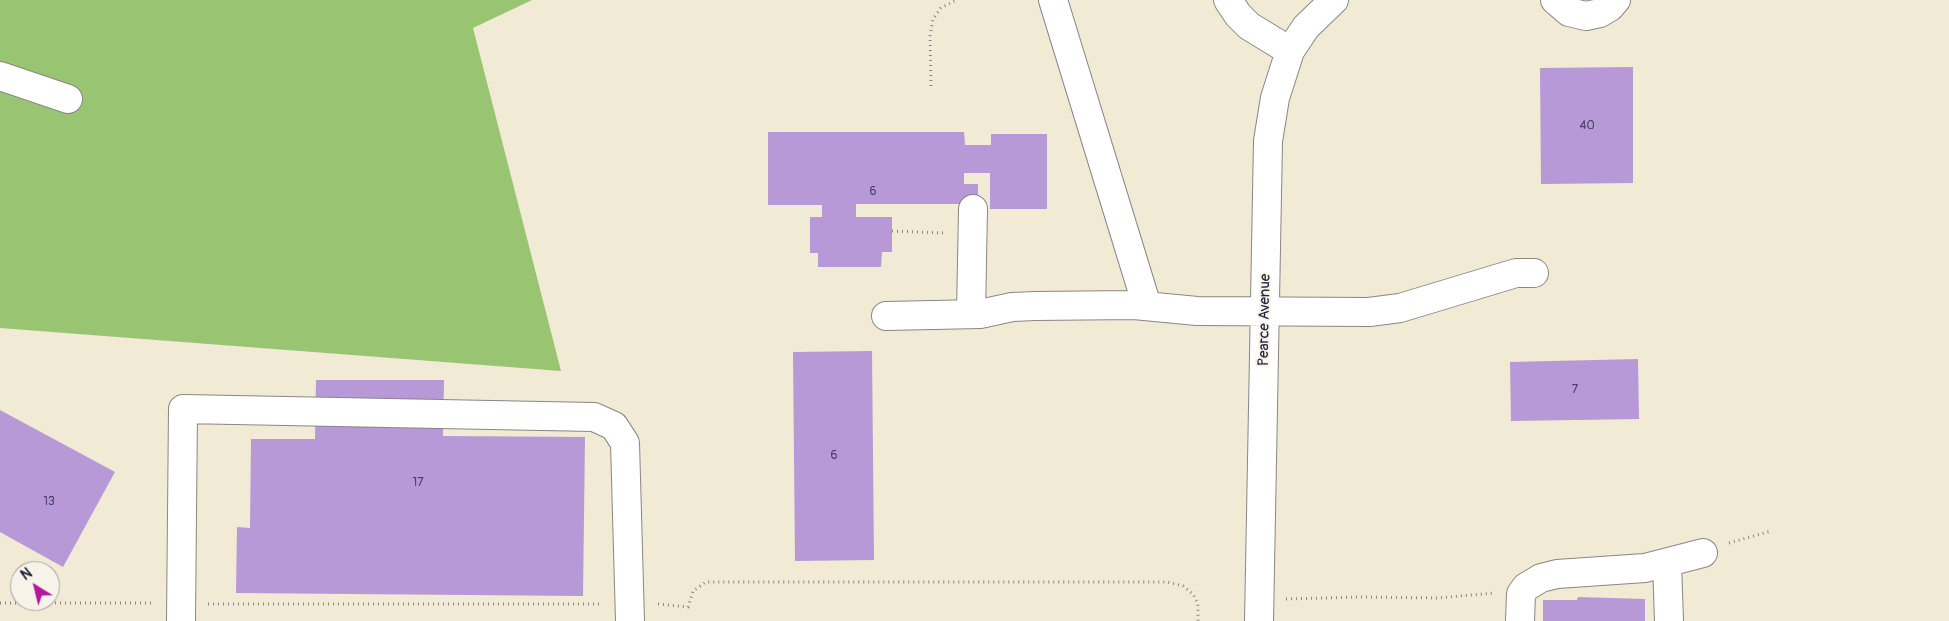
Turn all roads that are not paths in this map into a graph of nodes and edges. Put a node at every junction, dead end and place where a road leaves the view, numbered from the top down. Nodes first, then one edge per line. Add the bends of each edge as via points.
1 (1053, 0) edge
2 (1228, 0) edge
3 (1334, 0) edge
4 (1554, 0) edge
5 (1616, 0) edge
6 (1290, 52) junction
7 (0, 76) edge
8 (68, 99) dead end
9 (972, 222) road end
10 (1534, 273) dead end
11 (1147, 306) junction
12 (1265, 311) junction
13 (971, 314) junction
14 (886, 316) dead end
15 (1703, 553) road end
16 (1667, 563) junction
17 (181, 612) edge
18 (630, 612) edge
19 (1259, 621) edge
20 (1520, 621) edge
21 (1669, 621) edge

1 - 11 street
2 - 6 street via 1248,26
3 - 6 street, Pearce Avenue via 1306,27
4 - 5 street via 1569,12 1586,16 1600,13
6 - 12 street, Pearce Avenue via 1275,98 1268,141
7 - 8 street
9 - 13 street
10 - 12 street via 1516,273 1381,311
11 - 12 street via 1182,310
11 - 13 street via 1018,306
12 - 19 street, Pearce Avenue
13 - 14 street
15 - 16 street
16 - 20 street via 1541,578 1521,594
16 - 21 street
17 - 18 street via 183,409 594,416 614,426 625,443

